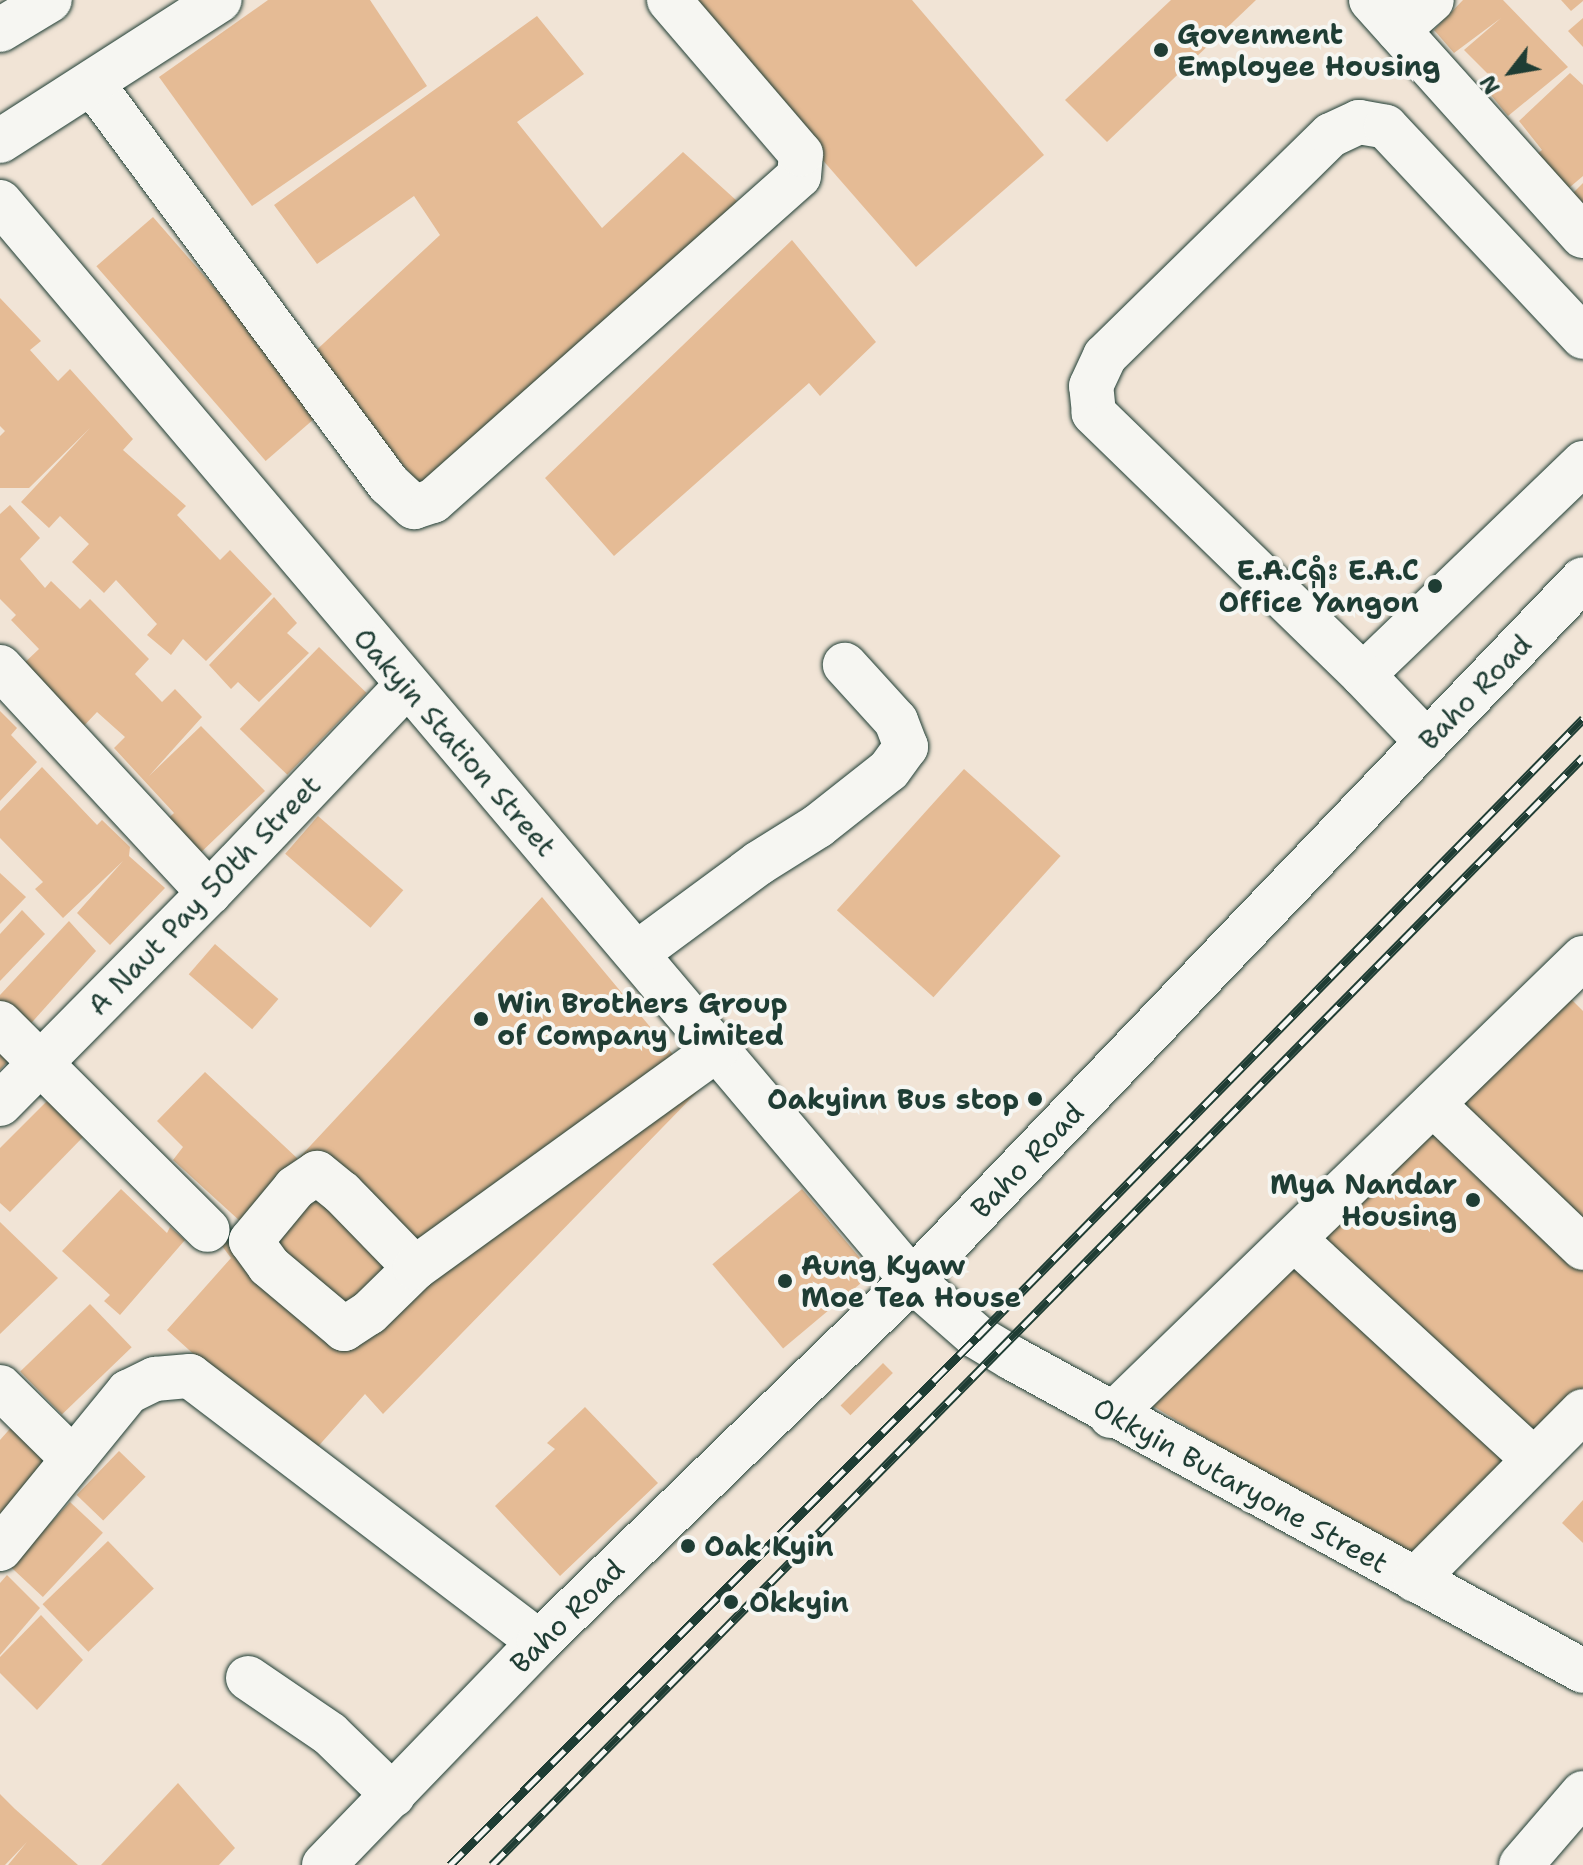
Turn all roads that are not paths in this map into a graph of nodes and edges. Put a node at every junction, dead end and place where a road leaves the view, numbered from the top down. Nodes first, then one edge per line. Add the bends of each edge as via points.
1 (50, 0) edge
2 (220, 0) edge
3 (669, 0) edge
4 (1432, 0) edge
5 (1384, 15) edge
6 (0, 30) edge
7 (92, 83) junction
8 (0, 141) edge
9 (0, 202) edge
10 (1583, 236) edge
11 (1583, 337) edge
12 (1583, 463) edge
13 (1583, 579) edge
14 (845, 665) dead end
15 (0, 667) edge
16 (1363, 675) junction
17 (406, 686) junction
18 (1427, 742) junction
19 (209, 893) junction
20 (637, 953) junction
21 (1579, 971) edge
22 (0, 1023) edge
23 (716, 1050) junction
24 (39, 1063) junction
25 (0, 1104) edge
26 (1433, 1104) junction
27 (208, 1230) dead end
28 (1294, 1239) junction
29 (1583, 1248) edge
30 (415, 1268) dead end
31 (912, 1280) junction
32 (0, 1387) edge
33 (1583, 1411) edge
34 (1111, 1416) junction
35 (73, 1459) junction
36 (1534, 1460) junction
37 (0, 1549) edge
38 (1415, 1580) junction
39 (539, 1642) junction
40 (1583, 1671) edge
41 (248, 1678) dead end
42 (1583, 1793) edge
43 (393, 1795) junction
44 (324, 1865) edge
45 (1521, 1865) edge

1 - 6 street
2 - 7 street
3 - 7 street via 801,154 799,176 433,501 414,507 389,484
4 - 5 street
5 - 10 street
7 - 8 street
9 - 17 street, Oakyin Station Street
11 - 16 street via 1386,127 1359,122 1331,135 1105,356 1091,386 1094,413
12 - 16 street
13 - 18 street, Baho Road
14 - 20 street via 896,721 906,747 889,770 818,826
15 - 19 street
16 - 18 street
17 - 19 street, A Naut Pay 50th Street
17 - 20 street, Oakyin Station Street
18 - 31 street, Baho Road
19 - 24 street, A Naut Pay 50th Street
20 - 23 street, Oakyin Station Street
21 - 26 street
22 - 24 street
23 - 30 street
23 - 31 street, Oakyin Station Street
24 - 25 street, A Naut Pay 50th Street
24 - 27 street
26 - 28 street
26 - 29 street
28 - 34 street
28 - 36 street
31 - 34 street, Okkyin Butaryone Street via 977,1337
31 - 39 street, Baho Road
32 - 35 street
33 - 36 street
34 - 38 street, Okkyin Butaryone Street
35 - 37 street
35 - 39 street via 128,1392 155,1379 190,1376
36 - 38 street
38 - 40 street, Okkyin Butaryone Street
39 - 43 street, Baho Road
41 - 43 street via 330,1734
42 - 45 street
43 - 44 street, Baho Road

